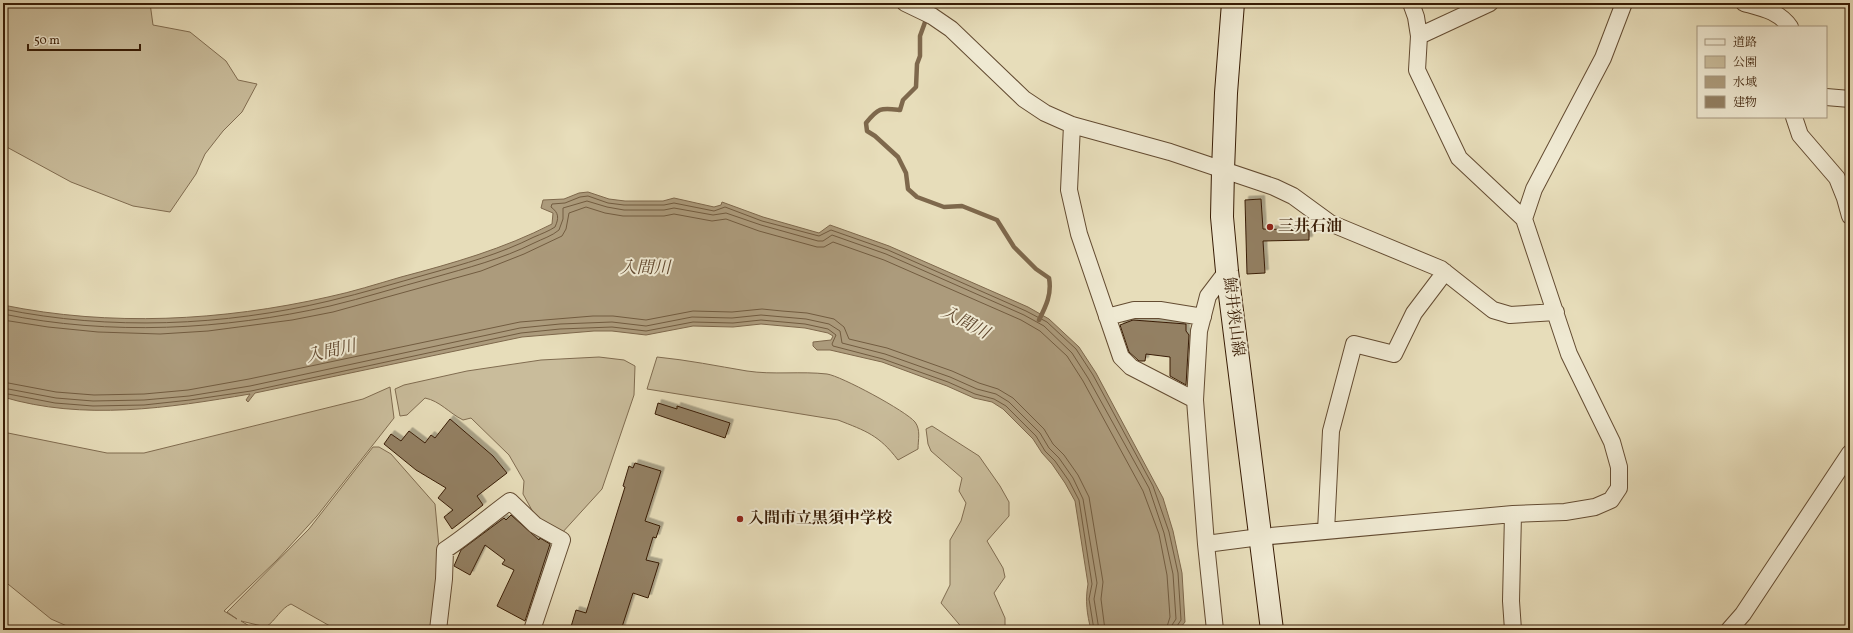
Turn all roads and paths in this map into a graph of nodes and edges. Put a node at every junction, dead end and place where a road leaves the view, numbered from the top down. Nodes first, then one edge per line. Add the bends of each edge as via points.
1 (1233, 3) edge
2 (1411, 3) edge
3 (1490, 3) edge
4 (1624, 3) edge
5 (1744, 3) edge
6 (915, 5) edge
7 (1789, 26) edge
8 (1419, 36) junction
9 (1827, 97) edge
10 (1850, 99) edge
11 (1794, 118) edge
12 (1072, 125) junction
13 (1223, 170) junction
14 (1850, 216) edge
15 (1524, 219) junction
16 (1227, 271) junction
17 (1446, 272) junction
18 (1556, 312) junction
19 (1107, 317) junction
20 (1203, 317) junction
21 (1195, 400) junction
22 (1850, 453) edge
23 (1513, 514) junction
24 (1326, 531) junction
25 (1260, 536) junction
26 (1206, 544) junction
27 (438, 630) edge
28 (532, 630) edge
29 (1215, 630) edge
30 (1272, 630) edge
31 (1513, 630) edge
32 (1729, 630) edge

1 - 13 main road, 鯨井狭山線
2 - 8 street
3 - 8 street
4 - 15 street via 1603,58 1534,189
5 - 7 street via 1770,10 1782,17
6 - 12 street via 951,30 1024,100
8 - 15 street via 1417,70 1459,158
9 - 10 street
11 - 14 street via 1800,135 1837,178
12 - 13 street via 1170,152
12 - 19 street via 1069,190 1079,234
13 - 16 main road, 鯨井狭山線 via 1222,217
13 - 17 street via 1274,187 1293,196 1330,223
15 - 18 street
16 - 20 street via 1208,296
16 - 25 main road, 鯨井狭山線
17 - 18 street via 1493,310 1510,315
17 - 24 street via 1414,313 1394,354 1354,344 1331,431
18 - 23 street via 1569,354 1612,442 1620,467 1619,488 1611,500 1595,508
19 - 20 street via 1134,310 1160,310
19 - 21 street via 1121,357 1131,367
20 - 21 street via 1199,331
21 - 26 street
22 - 32 street via 1743,614
23 - 24 street
23 - 31 street
24 - 25 street
25 - 26 street
25 - 30 main road, 鯨井狭山線
26 - 29 street
27 - 28 street via 445,550 510,501 534,525 562,540

